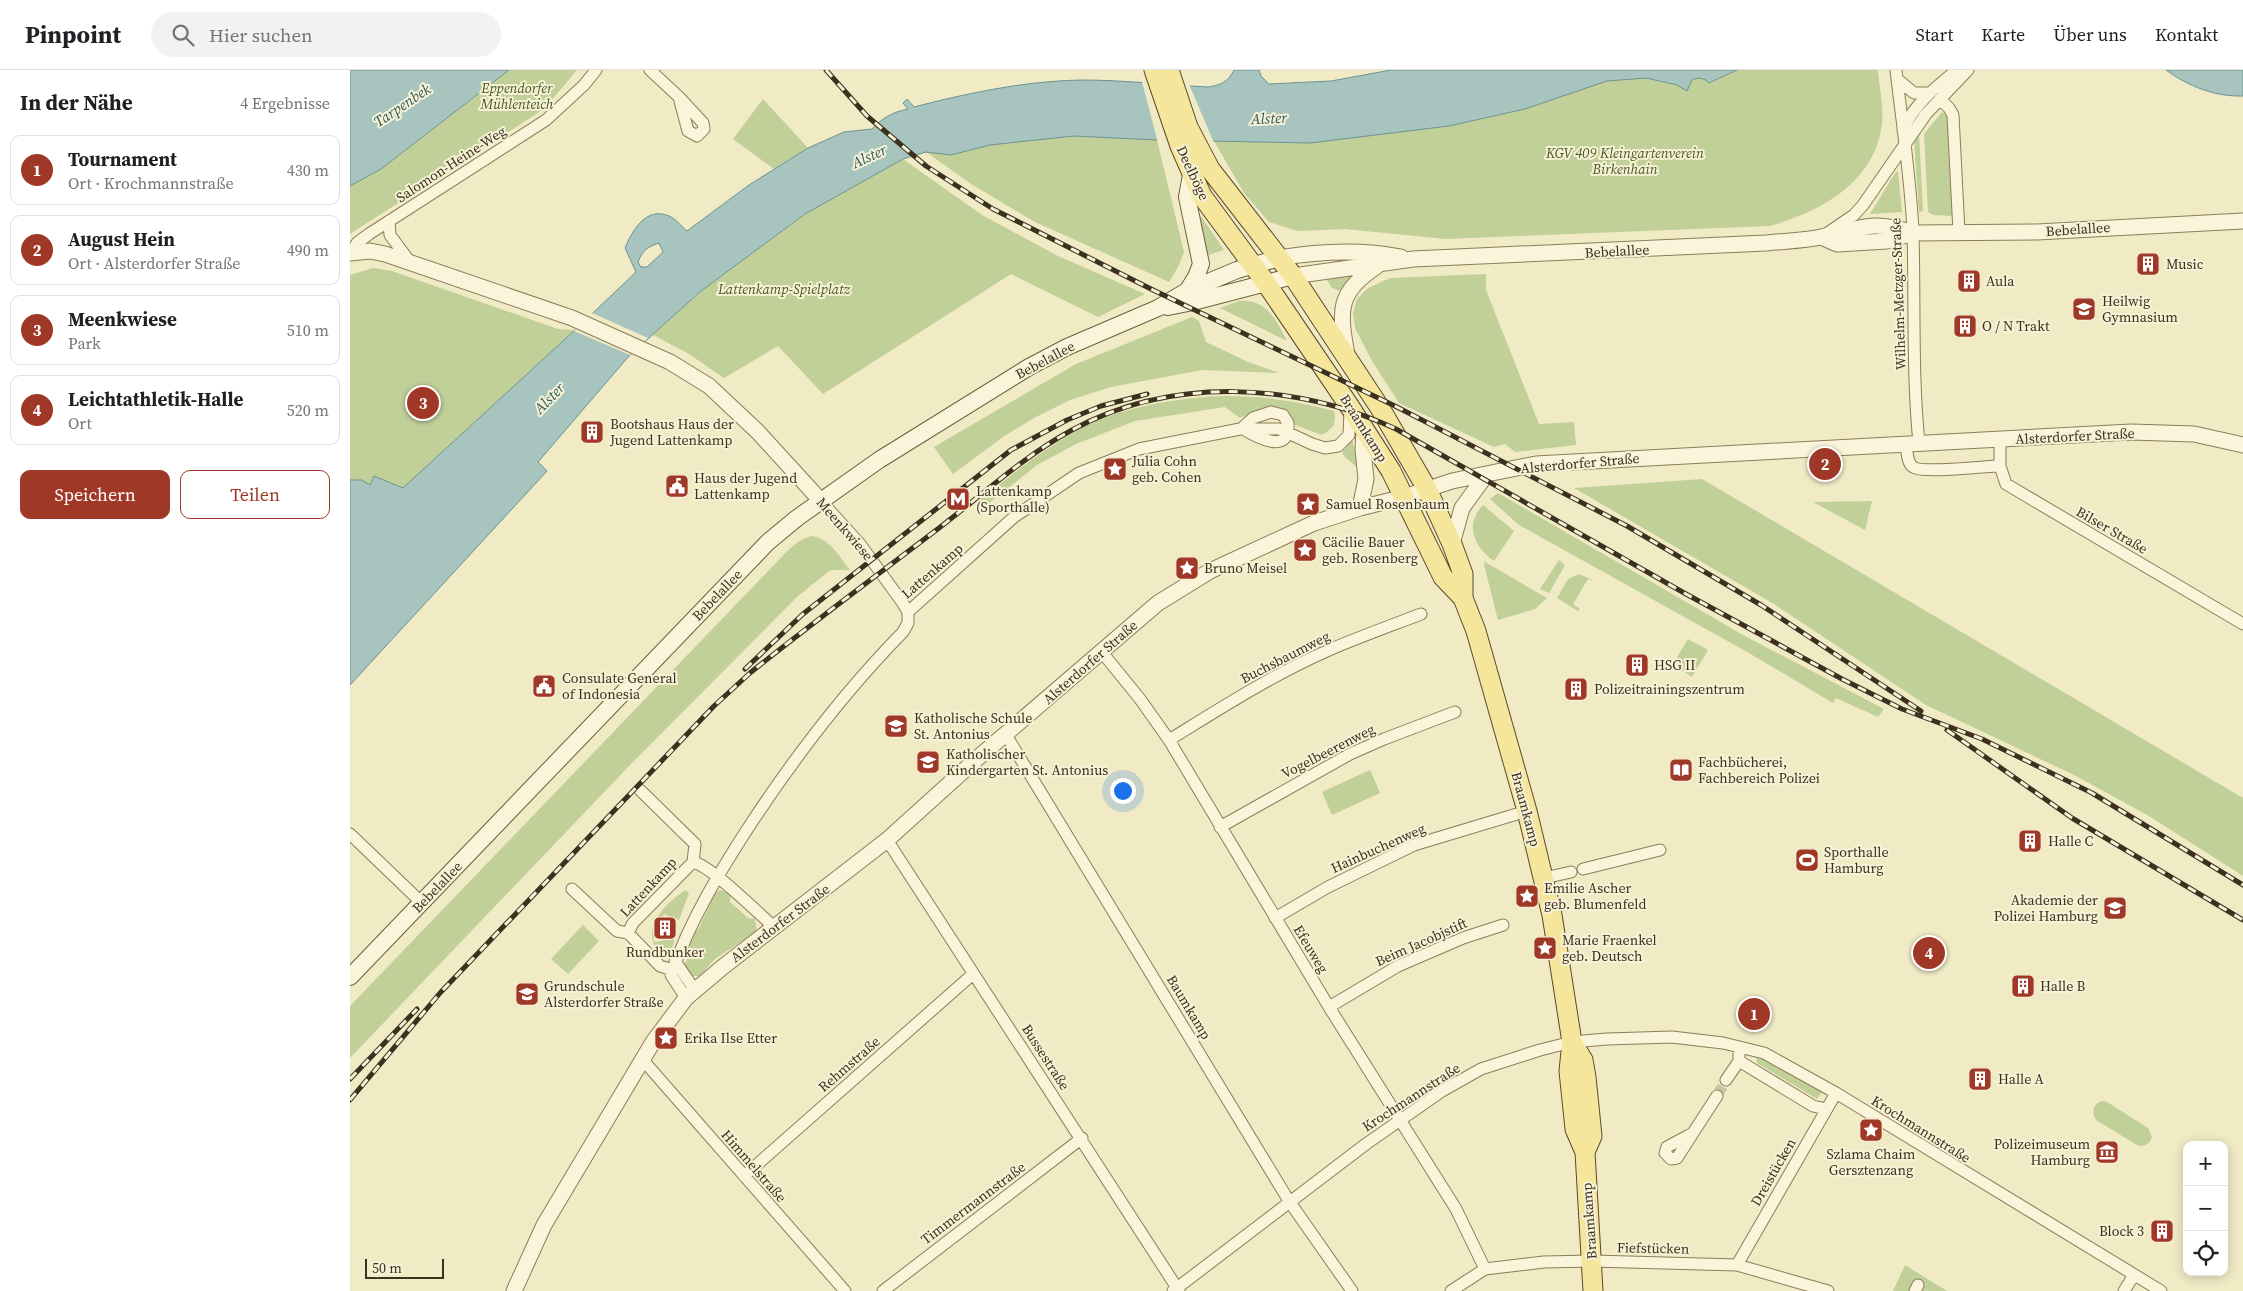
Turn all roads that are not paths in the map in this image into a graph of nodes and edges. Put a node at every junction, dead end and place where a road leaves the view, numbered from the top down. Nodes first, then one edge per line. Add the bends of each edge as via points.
1 (596, 70) edge
2 (650, 70) edge
3 (1957, 70) edge
4 (1968, 70) edge
5 (1897, 74) edge
6 (1163, 77) edge
7 (1930, 92) junction
8 (679, 96) dead end
9 (1940, 99) junction
10 (1904, 128) junction
11 (1906, 143) junction
12 (1189, 147) junction
13 (1891, 162) junction
14 (1191, 175) junction
15 (2243, 221) edge
16 (388, 222) junction
17 (1959, 232) junction
18 (1913, 233) junction
19 (1821, 237) junction
20 (350, 253) edge
21 (1279, 258) junction
22 (1413, 259) junction
23 (411, 263) junction
24 (1380, 264) junction
25 (1253, 265) junction
26 (1293, 276) junction
27 (1266, 283) junction
28 (1187, 291) junction
29 (1158, 308) junction
30 (1348, 362) junction
31 (1350, 407) junction
32 (1242, 428) junction
33 (1364, 429) junction
34 (1288, 432) junction
35 (2000, 440) junction
36 (1912, 444) junction
37 (2243, 445) edge
38 (2000, 466) junction
39 (1486, 475) junction
40 (1428, 489) junction
41 (1404, 497) junction
42 (821, 501) junction
43 (1360, 508) junction
44 (1452, 544) junction
45 (1462, 598) junction
46 (908, 612) junction
47 (1421, 614) dead end
48 (2243, 624) edge
49 (1101, 651) junction
50 (1455, 712) dead end
51 (1006, 735) junction
52 (1169, 740) junction
53 (640, 790) dead end
54 (1527, 811) junction
55 (1220, 827) junction
56 (350, 834) edge
57 (887, 840) junction
58 (1660, 850) dead end
59 (693, 862) junction
60 (1583, 869) dead end
61 (1571, 872) dead end
62 (716, 877) junction
63 (1544, 878) junction
64 (572, 889) dead end
65 (422, 903) junction
66 (1276, 918) junction
67 (1503, 925) dead end
68 (774, 927) junction
69 (628, 933) junction
70 (674, 966) junction
71 (973, 974) junction
72 (350, 977) edge
73 (690, 993) junction
74 (1329, 1007) junction
75 (1572, 1042) junction
76 (1739, 1046) junction
77 (642, 1059) junction
78 (1739, 1061) junction
79 (1726, 1080) tunnel mouth
80 (1836, 1093) junction
81 (1717, 1096) tunnel mouth
82 (1826, 1109) junction
83 (1401, 1120) junction
84 (1693, 1133) dead end
85 (1082, 1138) junction
86 (744, 1176) junction
87 (1289, 1201) junction
88 (1592, 1262) junction
89 (1738, 1265) junction
90 (1484, 1269) junction
91 (2134, 1275) junction
92 (1176, 1290) edge
93 (514, 1291) edge
94 (845, 1291) edge
95 (883, 1291) edge
96 (1352, 1291) edge
97 (1451, 1291) edge
98 (1593, 1291) edge
99 (1828, 1291) edge
100 (2124, 1291) edge
101 (2161, 1291) edge

1 - 16 street, Salomon-Heine-Weg via 546,120
2 - 8 street
3 - 7 street
4 - 9 street
5 - 7 street via 1914,93
5 - 10 street, Wilhelm-Metzger-Straße
6 - 12 main road, Deelböge
7 - 10 street via 1916,107
9 - 11 street
9 - 17 street via 1953,114
10 - 11 street, Wilhelm-Metzger-Straße
10 - 13 street, Wilhelm-Metzger-Straße
11 - 13 street, Wilhelm-Metzger-Straße
11 - 18 street, Wilhelm-Metzger-Straße
12 - 14 main road, Deelböge
12 - 21 main road, Deelböge
13 - 19 street, Wilhelm-Metzger-Straße via 1854,215
14 - 25 main road, Deelböge via 1217,218
14 - 28 main road via 1187,197 1201,264
15 - 17 street, Bebelallee
16 - 20 street, Salomon-Heine-Weg via 361,239
16 - 23 street via 390,236
17 - 18 street, Bebelallee
18 - 19 street, Bebelallee via 1891,226 1873,226
18 - 36 street, Wilhelm-Metzger-Straße
19 - 22 street, Bebelallee via 1704,247
20 - 23 street, Meenkwiese via 377,252
21 - 22 street, Bebelallee via 1311,253 1373,251
21 - 25 main road, Bebelallee
21 - 26 main road, Braamkamp
22 - 24 street, Bebelallee
23 - 42 street, Meenkwiese via 582,323 663,358 709,386 757,431
24 - 26 street, Bebelallee
24 - 30 street via 1357,280 1342,310
25 - 27 main road, Braamkamp
25 - 28 main road, Bebelallee
26 - 27 main road, Bebelallee
26 - 30 main road, Braamkamp
27 - 29 main road, Bebelallee
27 - 31 main road, Braamkamp
28 - 29 main road, Bebelallee
29 - 42 main road, Bebelallee via 1028,367 922,432
30 - 40 main road, Braamkamp via 1380,408
31 - 33 main road, Braamkamp
31 - 34 street, Lattenkamp via 1349,435 1338,446 1319,447
32 - 34 street, Lattenkamp via 1272,428
32 - 34 street, Lattenkamp via 1253,418 1276,412 1287,420
32 - 46 street, Lattenkamp via 1140,449 1079,473 1014,517
33 - 41 main road, Braamkamp
33 - 43 street via 1366,479
35 - 36 street, Alsterdorfer Straße
35 - 37 street, Alsterdorfer Straße via 2131,432 2194,434
35 - 38 street, Bilser Straße
36 - 38 street via 1909,463 1914,468
36 - 39 street, Alsterdorfer Straße via 1590,460 1536,464
38 - 48 street, Bilser Straße via 2006,484
39 - 40 street, Alsterdorfer Straße
39 - 44 street via 1462,508
40 - 41 street, Alsterdorfer Straße
40 - 44 main road, Braamkamp
41 - 43 street, Alsterdorfer Straße
41 - 45 main road, Braamkamp via 1443,577
42 - 46 street, Meenkwiese via 860,544
42 - 65 main road, Bebelallee via 768,542
43 - 49 street, Alsterdorfer Straße via 1314,523 1210,571 1158,603
44 - 45 main road, Braamkamp via 1463,574
45 - 54 main road, Braamkamp via 1476,631
46 - 62 street, Lattenkamp via 908,623 903,632 855,683 785,773
47 - 52 street, Buchsbaumweg via 1292,668
49 - 51 street, Alsterdorfer Straße
49 - 52 street, Efeuweg
50 - 55 street, Vogelbeerenweg via 1350,754
51 - 57 street, Alsterdorfer Straße
51 - 87 street, Baumkamp
52 - 55 street, Efeuweg
53 - 59 street via 695,844
54 - 63 main road, Braamkamp
54 - 66 street, Hainbuchenweg via 1410,846 1328,887
55 - 66 street, Efeuweg
56 - 65 street
57 - 68 street, Alsterdorfer Straße
57 - 71 street, Bussestraße
58 - 60 street
59 - 62 street, Lattenkamp
59 - 69 street, Lattenkamp via 633,923
61 - 63 street
62 - 68 street, Lattenkamp
62 - 70 street, Lattenkamp
63 - 75 main road, Braamkamp
64 - 69 street, Lattenkamp via 617,932
65 - 72 main road, Bebelallee
66 - 74 street, Efeuweg
67 - 74 street, Beim Jacobjstift via 1398,966
68 - 73 street, Alsterdorfer Straße
69 - 70 street, Lattenkamp via 660,966
70 - 73 street, Lattenkamp
71 - 85 street, Bussestraße
71 - 86 street, Rehmstraße
73 - 77 street, Alsterdorfer Straße via 667,1020
74 - 83 street, Efeuweg
75 - 76 street, Krochmannstraße via 1672,1037
75 - 83 street, Krochmannstraße via 1481,1069 1442,1090
75 - 88 main road, Braamkamp via 1583,1060 1592,1136 1585,1152
76 - 78 street
76 - 80 street, Krochmannstraße via 1764,1053
77 - 86 street, Himmelstraße
77 - 93 street, Alsterdorfer Straße via 544,1225
78 - 79 street
78 - 82 street via 1813,1106
80 - 82 street, Dreistücken
80 - 91 street, Krochmannstraße
81 - 84 street
82 - 89 street, Dreistücken
83 - 87 street, Krochmannstraße
83 - 90 street, Efeuweg via 1456,1209
85 - 92 street, Bussestraße
85 - 95 street, Timmermannstraße
86 - 94 street, Himmelstraße
87 - 92 street, Krochmannstraße
87 - 96 street, Baumkamp
88 - 89 street, Fiefstücken
88 - 90 street, Fiefstücken via 1544,1262
88 - 98 main road, Braamkamp
89 - 99 street, Fiefstücken
90 - 97 street, Fiefstücken
91 - 100 street
91 - 101 street, Krochmannstraße

